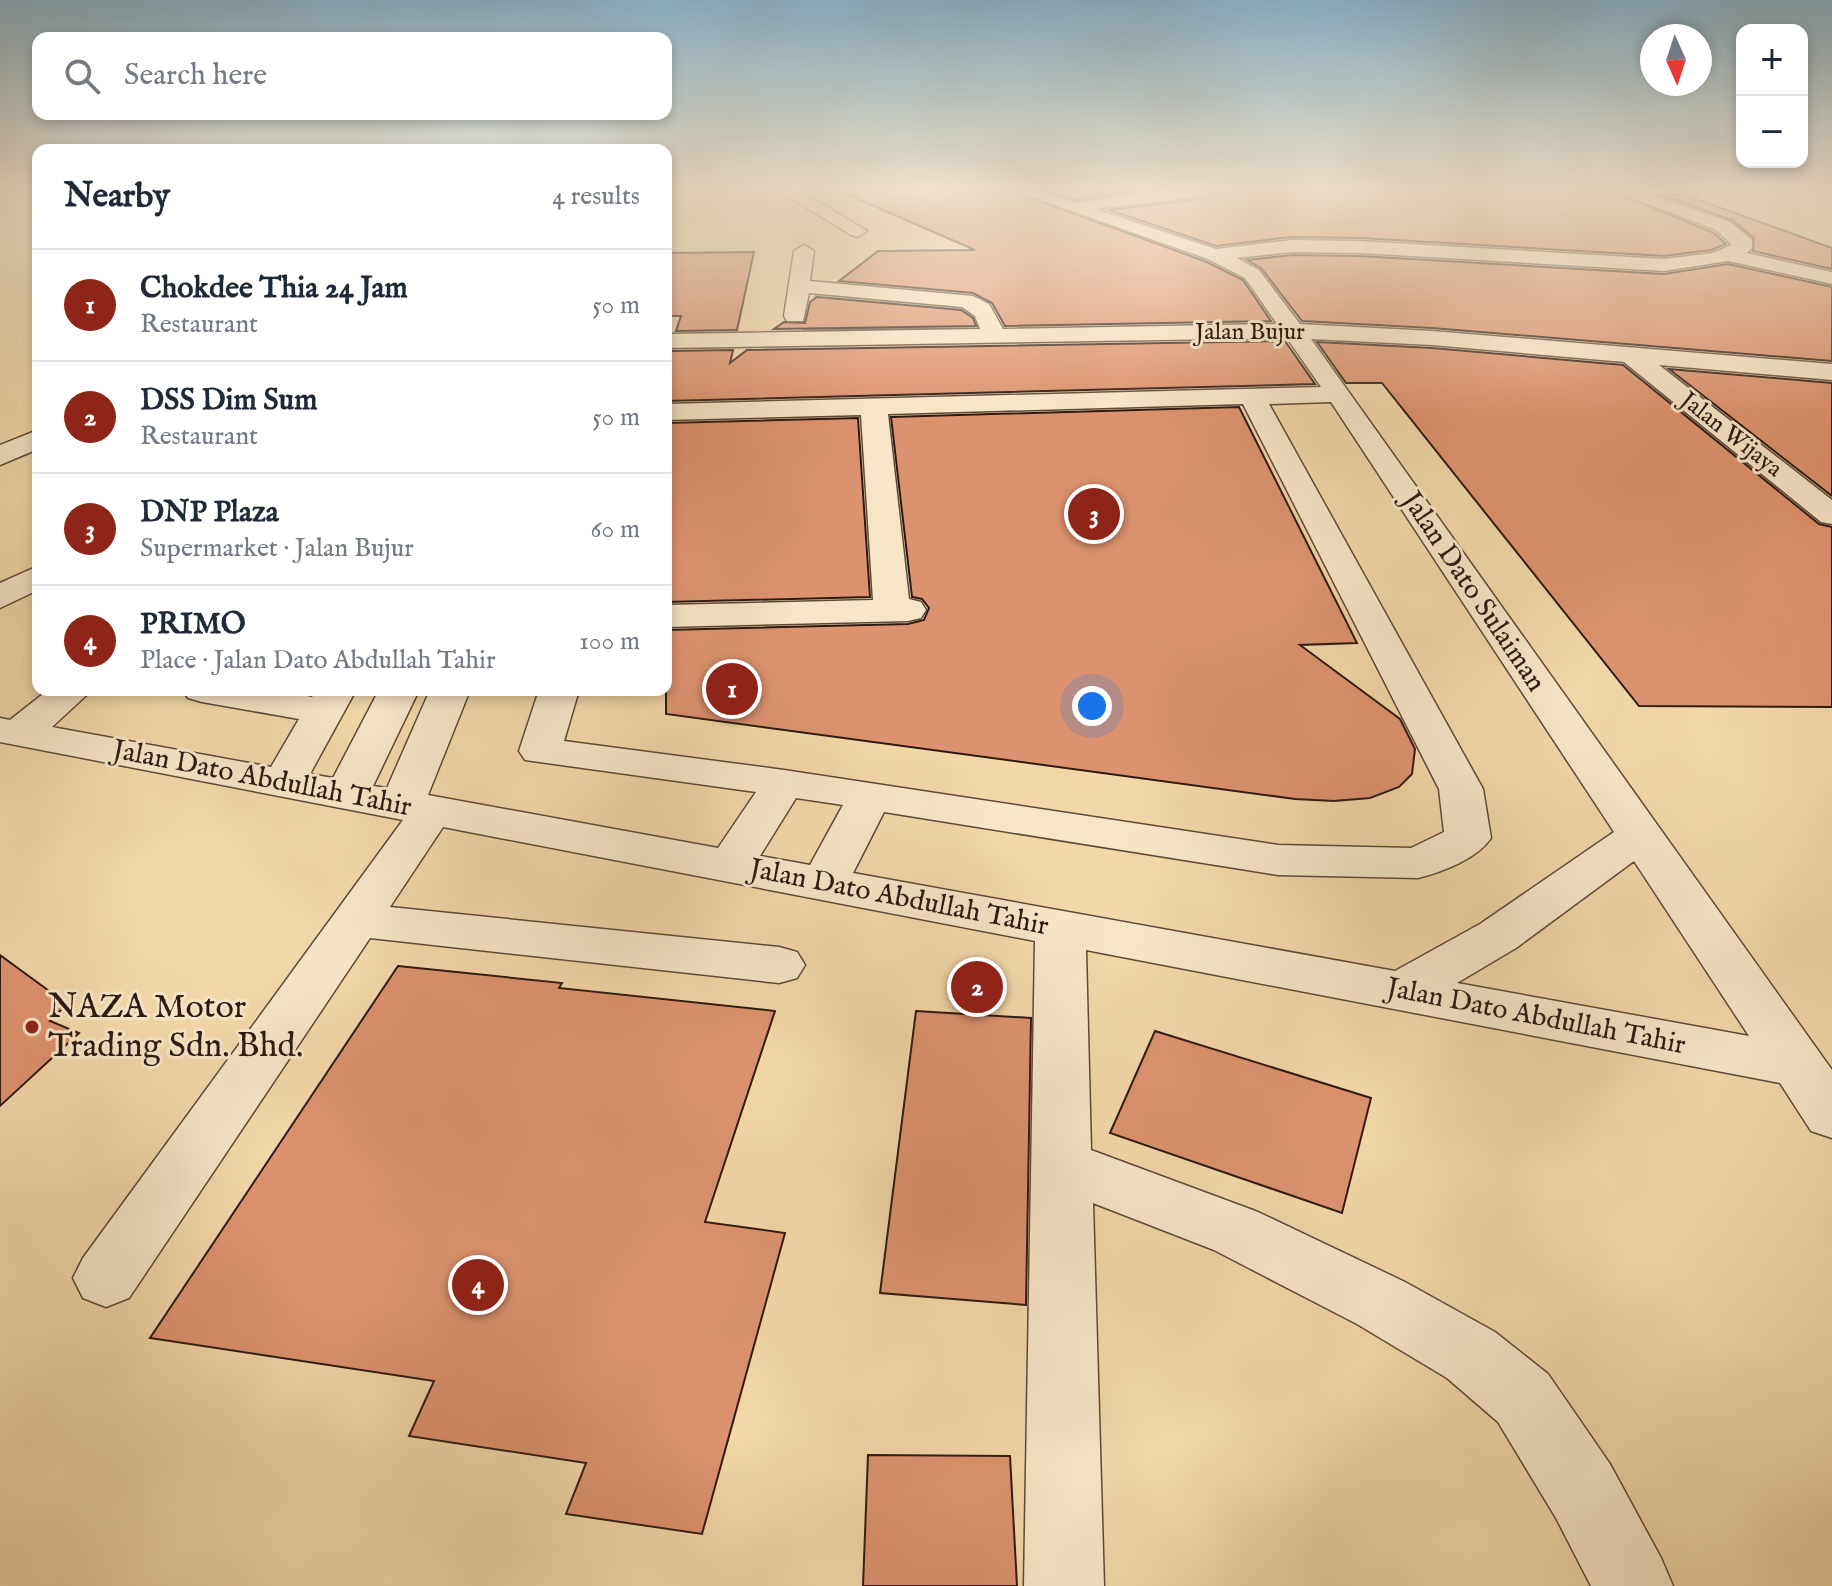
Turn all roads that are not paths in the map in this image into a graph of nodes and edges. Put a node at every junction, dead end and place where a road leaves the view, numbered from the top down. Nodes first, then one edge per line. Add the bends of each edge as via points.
1 (803, 264) edge
2 (1233, 264) edge
3 (1647, 264) edge
4 (1671, 264) edge
5 (1770, 264) edge
6 (1832, 278) edge
7 (800, 286) junction
8 (1296, 331) junction
9 (993, 334) junction
10 (791, 338) junction
11 (672, 341) edge
12 (1630, 354) junction
13 (1832, 372) edge
14 (1339, 394) junction
15 (1253, 398) junction
16 (874, 407) junction
17 (672, 412) edge
18 (32, 441) edge
19 (0, 456) edge
20 (1832, 515) edge
21 (32, 579) edge
22 (0, 597) edge
23 (672, 616) edge
24 (63, 696) edge
25 (272, 696) edge
26 (396, 696) edge
27 (448, 696) edge
28 (557, 696) edge
29 (330, 701) edge
30 (9, 732) edge
31 (784, 783) junction
32 (283, 784) junction
33 (346, 796) junction
34 (870, 796) junction
35 (416, 808) junction
36 (1640, 835) junction
37 (730, 866) junction
38 (823, 884) junction
39 (358, 920) junction
40 (1060, 928) junction
41 (779, 965) dead end
42 (1400, 992) junction
43 (1799, 1066) junction
44 (1832, 1115) edge
45 (1063, 1165) junction
46 (106, 1278) dead end
47 (1064, 1586) edge
48 (1633, 1586) edge

1 - 7 street
2 - 8 street, Jalan Dato Sulaiman via 1252,274
3 - 4 street
5 - 6 street
7 - 9 street via 965,301 980,305
7 - 10 street
8 - 9 street, Jalan Bujur
8 - 12 street, Jalan Bujur
8 - 14 street, Jalan Dato Sulaiman
9 - 10 street, Jalan Bujur
10 - 11 street, Jalan Bujur
12 - 13 street, Jalan Bujur
12 - 20 street, Jalan Wijaya
14 - 15 street
14 - 36 street, Jalan Dato Sulaiman
15 - 16 street via 1099,402 1098,410 1060,412 1052,403
15 - 34 street via 1441,745 1461,789 1468,838 1418,863 1278,860
16 - 17 street
16 - 23 street via 900,610
18 - 19 street
21 - 22 street
24 - 30 street
25 - 29 street
26 - 33 street
27 - 35 street
28 - 31 street via 540,751
29 - 32 street
30 - 32 street, Jalan Dato Abdullah Tahir
31 - 34 street
31 - 37 street
32 - 33 street, Jalan Dato Abdullah Tahir
33 - 35 street, Jalan Dato Abdullah Tahir
34 - 38 street
35 - 37 street, Jalan Dato Abdullah Tahir
35 - 39 street
36 - 42 street via 1498,936
36 - 43 street, Jalan Dato Sulaiman
37 - 38 street, Jalan Dato Abdullah Tahir
38 - 40 street, Jalan Dato Abdullah Tahir
39 - 41 street
39 - 46 street
40 - 42 street, Jalan Dato Abdullah Tahir
40 - 45 street
42 - 43 street, Jalan Dato Abdullah Tahir
43 - 44 street, Jalan Dato Sulaiman
45 - 47 street
45 - 48 street via 1236,1231 1471,1355 1523,1398 1583,1491

